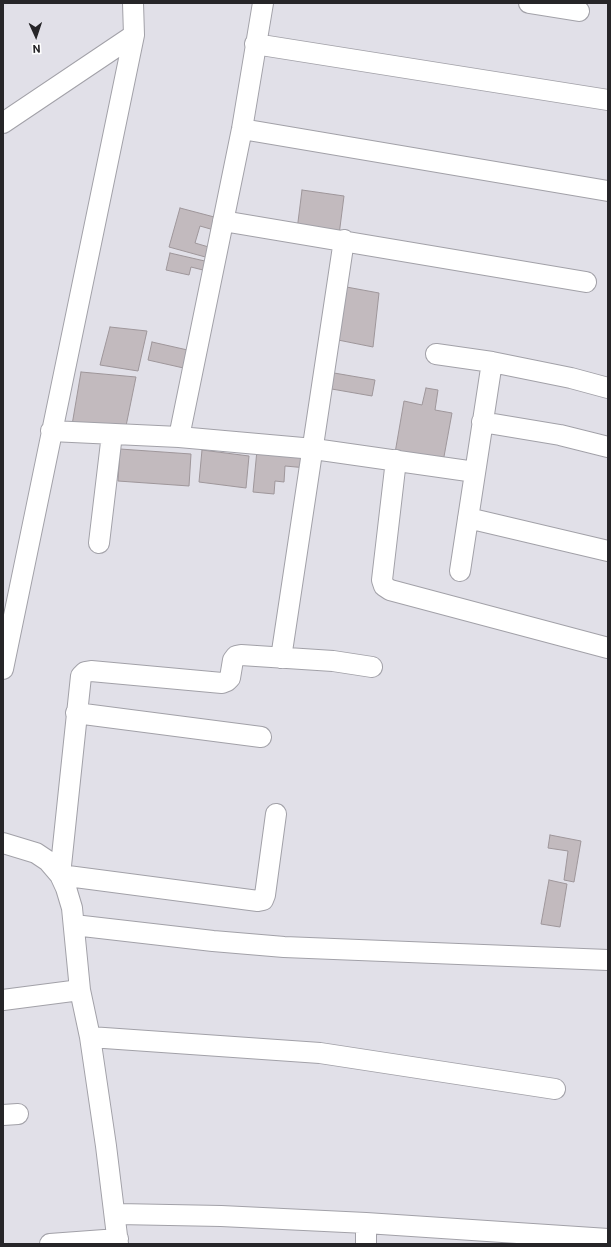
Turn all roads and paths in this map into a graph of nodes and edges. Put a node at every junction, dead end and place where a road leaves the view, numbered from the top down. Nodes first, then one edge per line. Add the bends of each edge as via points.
1 (133, 3) edge
2 (263, 3) edge
3 (529, 3) edge
4 (579, 11) dead end
5 (134, 35) junction
6 (256, 44) junction
7 (608, 100) edge
8 (3, 123) edge
9 (242, 129) junction
10 (608, 191) edge
11 (223, 220) junction
12 (344, 240) junction
13 (586, 282) dead end
14 (436, 354) dead end
15 (492, 362) junction
16 (608, 388) edge
17 (482, 422) junction
18 (51, 431) junction
19 (112, 434) junction
20 (179, 437) junction
21 (608, 448) edge
22 (314, 449) junction
23 (396, 460) junction
24 (475, 472) junction
25 (468, 518) junction
26 (99, 544) dead end
27 (608, 551) edge
28 (460, 571) dead end
29 (608, 648) edge
30 (281, 658) junction
31 (372, 667) dead end
32 (3, 669) edge
33 (76, 713) junction
34 (261, 737) dead end
35 (276, 814) dead end
36 (3, 843) edge
37 (60, 875) junction
38 (74, 924) junction
39 (608, 960) edge
40 (80, 990) junction
41 (3, 1000) edge
42 (90, 1037) junction
43 (555, 1089) dead end
44 (118, 1214) dead end
45 (366, 1223) junction
46 (608, 1239) edge
47 (553, 1240) edge
48 (118, 1242) edge
49 (50, 1244) edge
50 (366, 1244) edge

1 - 5 street
2 - 6 street
3 - 4 street
5 - 8 street
5 - 18 street
6 - 7 street
6 - 9 street
9 - 10 street
9 - 11 street
11 - 12 street
11 - 20 street
12 - 13 street
12 - 22 street
14 - 15 street
15 - 16 street
15 - 17 street
17 - 21 street via 560,435
17 - 24 street
18 - 19 street
18 - 32 street
19 - 20 street
19 - 26 street
20 - 22 street
22 - 23 street
22 - 30 street
23 - 24 street
23 - 29 street via 382,580 384,586 390,590
24 - 25 street
25 - 27 street
25 - 28 street
30 - 31 street
30 - 33 street via 236,656 230,678 222,683 85,672 82,676
33 - 34 street
33 - 37 street
35 - 37 street via 263,900
36 - 37 street via 36,853 48,861
37 - 38 street via 72,908
38 - 39 street via 284,947
38 - 40 street
40 - 41 street
40 - 42 street
42 - 43 street via 320,1053
42 - 48 street
44 - 45 street
45 - 47 street
45 - 50 street
46 - 47 street
48 - 49 street

